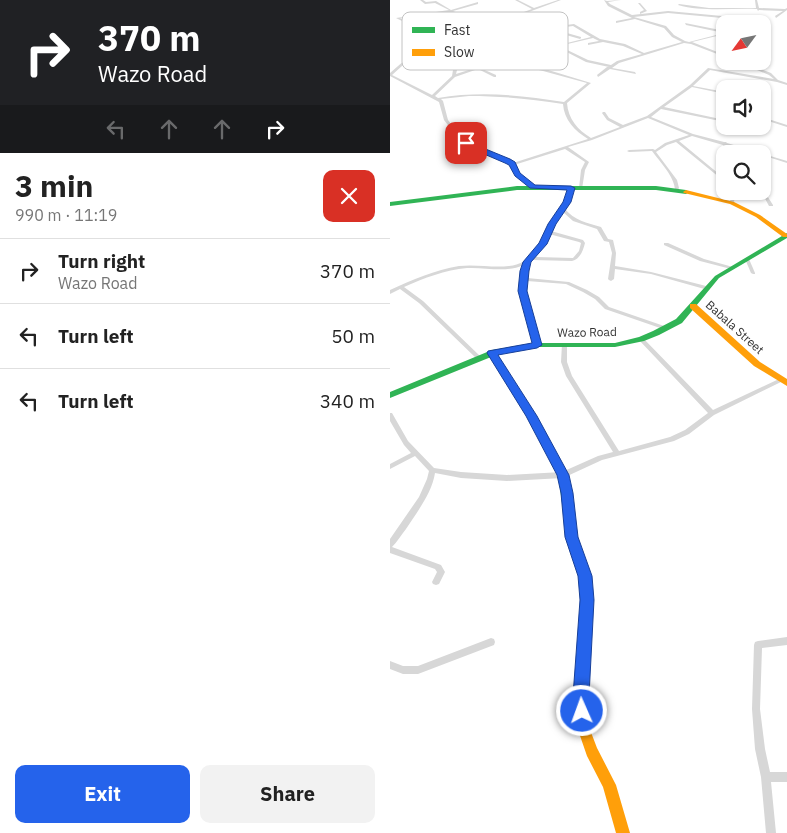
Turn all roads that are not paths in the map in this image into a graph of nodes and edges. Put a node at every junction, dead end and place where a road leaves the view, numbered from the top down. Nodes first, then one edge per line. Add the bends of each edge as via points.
1 (420, 0) edge
2 (444, 0) edge
3 (516, 0) edge
4 (560, 0) edge
5 (620, 0) edge
6 (756, 0) edge
7 (606, 1) edge
8 (682, 1) edge
9 (434, 2) junction
10 (477, 3) dead end
11 (639, 4) dead end
12 (679, 5) dead end
13 (699, 8) junction
14 (534, 9) junction
15 (786, 9) edge
16 (758, 10) junction
17 (450, 11) junction
18 (442, 12) edge
19 (525, 12) edge
20 (632, 16) junction
21 (716, 16) edge
22 (776, 17) dead end
23 (635, 18) junction
24 (617, 22) dead end
25 (686, 24) dead end
26 (568, 26) edge
27 (716, 30) edge
28 (568, 34) edge
29 (716, 35) edge
30 (593, 37) junction
31 (581, 39) junction
32 (602, 40) junction
33 (624, 40) dead end
34 (684, 42) junction
35 (690, 42) junction
36 (568, 43) edge
37 (612, 43) junction
38 (588, 44) dead end
39 (568, 52) edge
40 (716, 52) edge
41 (645, 54) junction
42 (402, 65) edge
43 (609, 67) junction
44 (455, 70) edge
45 (472, 70) edge
46 (482, 70) edge
47 (546, 70) edge
48 (760, 70) edge
49 (635, 73) dead end
50 (390, 75) edge
51 (454, 76) junction
52 (495, 76) dead end
53 (598, 76) dead end
54 (777, 80) junction
55 (787, 84) edge
56 (691, 86) junction
57 (716, 91) edge
58 (435, 97) junction
59 (564, 103) junction
60 (662, 108) junction
61 (604, 113) dead end
62 (648, 117) junction
63 (716, 119) edge
64 (771, 121) edge
65 (787, 126) edge
66 (623, 128) junction
67 (692, 135) junction
68 (591, 139) junction
69 (676, 140) junction
70 (725, 143) joint
71 (732, 145) edge
72 (566, 148) junction
73 (629, 151) dead end
74 (654, 152) junction
75 (771, 157) edge
76 (787, 162) edge
77 (512, 164) junction
78 (716, 173) edge
79 (533, 187) junction
80 (571, 188) junction
81 (581, 188) junction
82 (676, 190) junction
83 (732, 200) edge
84 (769, 200) edge
85 (732, 203) junction
86 (390, 204) edge
87 (772, 205) dead end
88 (563, 209) junction
89 (548, 232) junction
90 (786, 235) edge
91 (666, 244) dead end
92 (747, 259) junction
93 (529, 260) junction
94 (614, 267) junction
95 (731, 268) junction
96 (753, 273) dead end
97 (523, 279) junction
98 (612, 279) dead end
99 (401, 287) junction
100 (708, 288) junction
101 (390, 292) edge
102 (693, 306) junction
103 (665, 328) junction
104 (641, 339) junction
105 (537, 345) junction
106 (564, 345) junction
107 (492, 353) junction
108 (479, 358) junction
109 (784, 381) edge
110 (390, 395) edge
111 (712, 413) junction
112 (390, 415) edge
113 (617, 453) junction
114 (414, 454) junction
115 (390, 467) edge
116 (432, 470) junction
117 (563, 475) junction
118 (390, 545) edge
119 (390, 550) edge
120 (436, 582) dead end
121 (787, 641) edge
122 (491, 642) dead end
123 (390, 665) edge
124 (766, 777) junction
125 (787, 777) edge
126 (623, 833) edge
127 (771, 833) edge

1 - 9 street
2 - 9 street
3 - 14 street
4 - 14 street
5 - 7 street
6 - 16 street
7 - 20 street
8 - 13 street
9 - 17 street
10 - 17 street
11 - 20 street via 646,10
12 - 13 street
13 - 16 street
14 - 19 street
15 - 16 street
15 - 22 street
17 - 18 street
20 - 21 street via 668,12
20 - 23 street
23 - 24 street
23 - 34 street via 665,27
25 - 27 street
26 - 30 street via 573,25
28 - 31 street
29 - 35 street
30 - 31 street
30 - 32 street
31 - 36 street
32 - 37 street
32 - 38 street
33 - 37 street
34 - 35 street
34 - 41 street
35 - 40 street
37 - 41 street
39 - 43 street
41 - 43 street
42 - 50 street
43 - 49 street
43 - 53 street
44 - 51 street
45 - 51 street
46 - 52 street
47 - 59 street via 588,83
48 - 54 street
50 - 58 street
51 - 58 street
54 - 55 street
54 - 56 street via 711,68
56 - 57 street
56 - 60 street
58 - 59 street via 502,94
58 - 77 street via 443,105 446,120 462,141
59 - 68 street via 568,118
60 - 62 street
60 - 63 street
61 - 66 street
62 - 66 street
62 - 67 street
64 - 65 street
66 - 68 street
67 - 69 street
67 - 70 street
68 - 72 street
69 - 74 street
69 - 78 street
70 - 71 street
72 - 77 street
72 - 81 street via 587,162
73 - 74 street via 648,149
74 - 82 street via 675,180
75 - 76 street
77 - 79 street via 517,174
79 - 80 street
79 - 86 street
80 - 81 street
80 - 88 street
81 - 82 street via 620,186
82 - 85 street
83 - 85 street
84 - 87 street
85 - 90 street
88 - 89 street
88 - 94 street via 574,220 600,228 606,240 611,242
89 - 93 street
89 - 93 street via 581,241 581,251 572,260
90 - 92 street, Wazo Road
91 - 95 street via 702,260
92 - 95 street, Wazo Road
92 - 96 street
93 - 97 street
93 - 99 street via 507,269 452,268
94 - 98 street
94 - 100 street
95 - 100 street, Wazo Road
97 - 103 street via 567,283 591,294 607,308
97 - 105 street
99 - 101 street
99 - 108 street
100 - 102 street, Wazo Road
102 - 103 street, Wazo Road via 679,321
102 - 109 street, Babala Street via 739,349
103 - 104 street, Wazo Road
104 - 106 street, Wazo Road via 615,345
104 - 111 street
105 - 106 street, Wazo Road
105 - 107 street, Wazo Road
106 - 113 street via 564,362 569,376
107 - 108 street, Wazo Road
107 - 117 street
108 - 110 street, Wazo Road
109 - 111 street
111 - 113 street via 672,439
112 - 114 street
113 - 117 street
114 - 115 street
114 - 116 street
116 - 117 street via 507,478
116 - 118 street via 430,483
117 - 126 street via 572,537 585,576 587,600 581,696 584,727 609,785
119 - 120 street via 438,567 441,572
121 - 124 street via 758,645 756,708
122 - 123 street via 418,670
124 - 125 street
124 - 127 street

